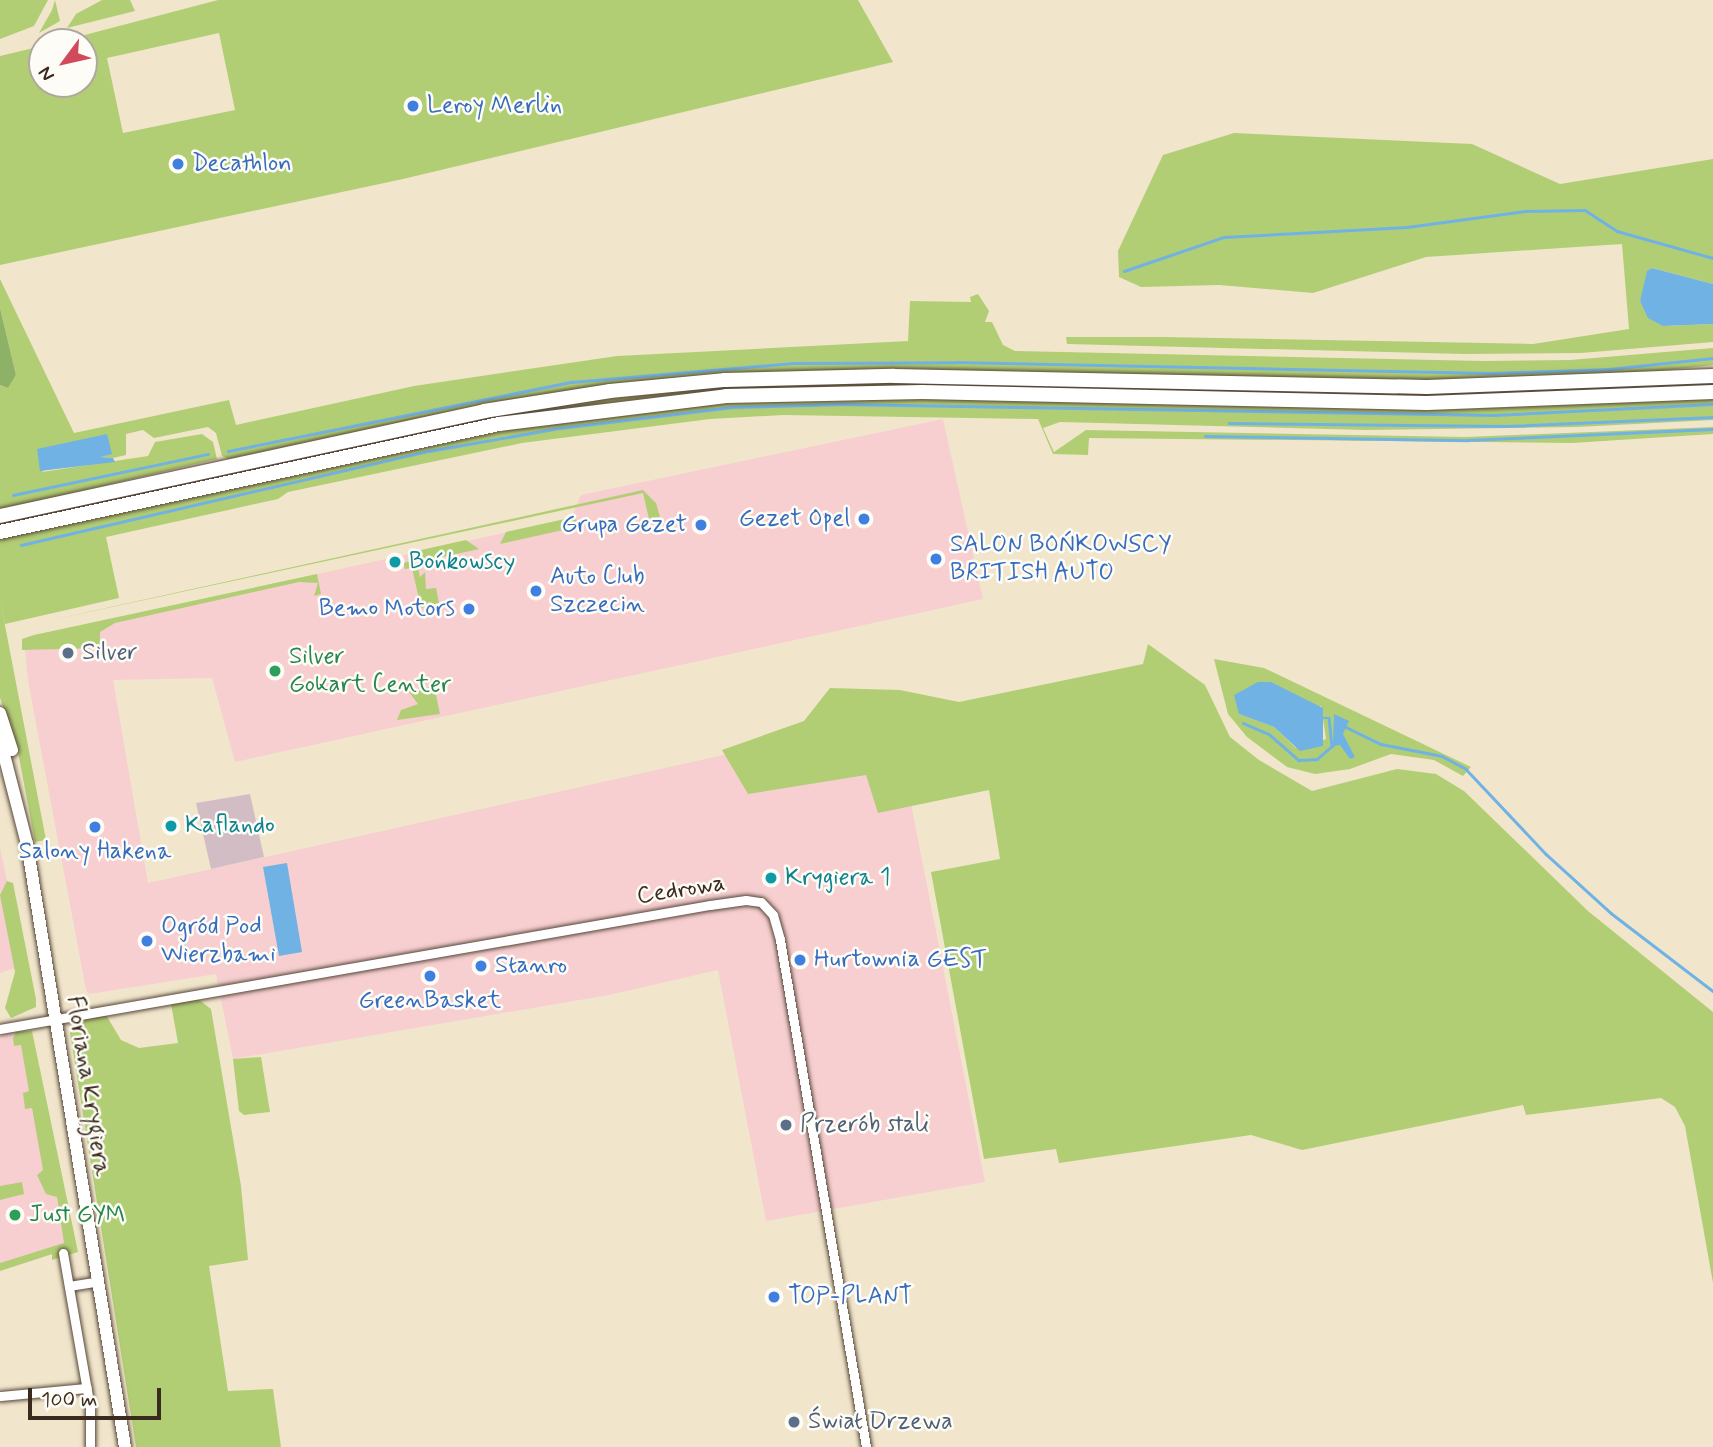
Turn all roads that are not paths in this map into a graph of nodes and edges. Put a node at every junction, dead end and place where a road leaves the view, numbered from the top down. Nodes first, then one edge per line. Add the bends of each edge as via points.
1 (1713, 376) edge
2 (1713, 392) edge
3 (0, 516) edge
4 (0, 533) edge
5 (0, 713) edge
6 (0, 739) edge
7 (27, 844) junction
8 (56, 1017) junction
9 (0, 1029) edge
10 (63, 1253) dead end
11 (99, 1281) junction
12 (69, 1286) junction
13 (87, 1388) junction
14 (0, 1396) edge
15 (122, 1417) junction
16 (90, 1447) edge
17 (125, 1447) edge
18 (132, 1447) edge
19 (866, 1447) edge

1 - 3 main road via 1427,387 880,376 725,380 496,409
2 - 4 main road via 1427,403 908,392 726,396 499,424
5 - 7 street, Floriana Krygiera via 21,790
6 - 7 street, Floriana Krygiera
7 - 8 street, Floriana Krygiera
8 - 9 street
8 - 11 street, Floriana Krygiera
8 - 19 street, Cedrowa via 734,901 764,904 773,915 780,940
10 - 12 street
11 - 12 street
11 - 15 street, Floriana Krygiera
12 - 13 street
13 - 14 street
13 - 16 street
15 - 17 street, Floriana Krygiera
15 - 18 street, Floriana Krygiera

